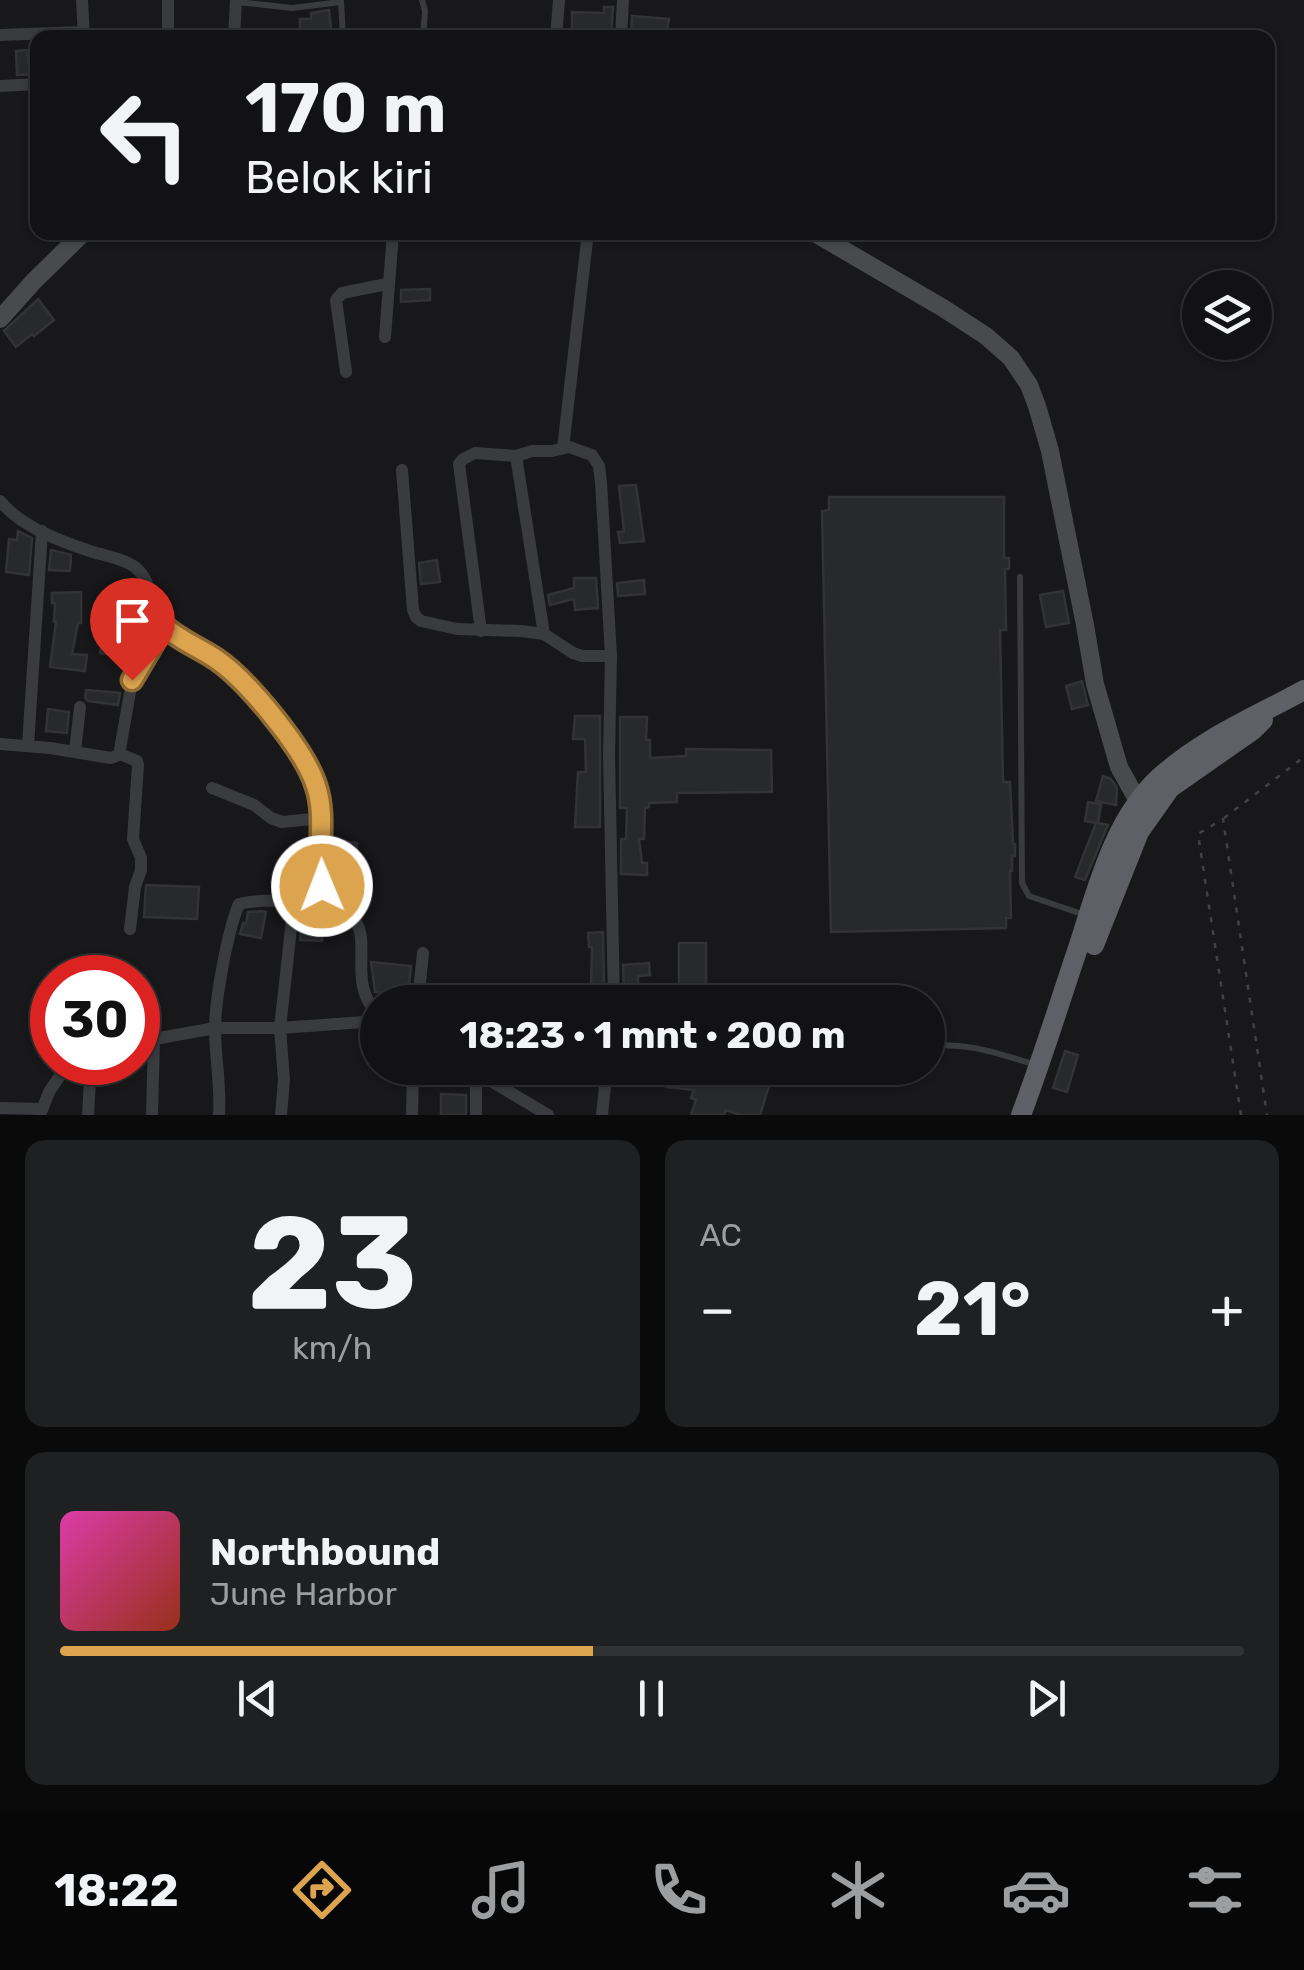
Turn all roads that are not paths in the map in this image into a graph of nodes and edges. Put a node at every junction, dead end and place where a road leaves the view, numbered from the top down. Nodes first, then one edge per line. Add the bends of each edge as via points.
1 (82, 0) edge
2 (168, 0) edge
3 (422, 0) edge
4 (560, 0) edge
5 (623, 0) edge
6 (236, 1) edge
7 (341, 1) edge
8 (84, 30) edge
9 (168, 30) edge
10 (234, 30) edge
11 (343, 30) edge
12 (424, 30) edge
13 (557, 30) edge
14 (621, 30) edge
15 (0, 35) edge
16 (30, 35) edge
17 (30, 84) edge
18 (0, 86) edge
19 (76, 240) edge
20 (392, 240) edge
21 (587, 240) edge
22 (827, 240) edge
23 (388, 284) junction
24 (0, 318) edge
25 (385, 337) dead end
26 (346, 372) dead end
27 (563, 448) junction
28 (516, 456) junction
29 (402, 470) dead end
30 (0, 501) edge
31 (42, 531) junction
32 (1020, 577) dead end
33 (164, 626) junction
34 (481, 631) junction
35 (544, 634) junction
36 (611, 656) junction
37 (1304, 690) edge
38 (80, 707) dead end
39 (0, 744) edge
40 (28, 745) junction
41 (75, 751) junction
42 (120, 754) junction
43 (1164, 784) junction
44 (212, 788) dead end
45 (1139, 802) junction
46 (322, 818) junction
47 (294, 902) junction
48 (330, 905) junction
49 (1088, 916) junction
50 (130, 929) dead end
51 (423, 953) dead end
52 (363, 985) edge
53 (420, 985) edge
54 (614, 985) edge
55 (360, 1020) edge
56 (215, 1028) junction
57 (280, 1028) junction
58 (160, 1037) edge
59 (945, 1045) edge
60 (1040, 1066) junction
61 (54, 1085) edge
62 (90, 1085) edge
63 (154, 1085) edge
64 (413, 1085) edge
65 (473, 1085) edge
66 (497, 1085) edge
67 (605, 1085) edge
68 (0, 1108) edge
69 (41, 1112) edge
70 (88, 1115) edge
71 (152, 1115) edge
72 (219, 1115) edge
73 (281, 1115) edge
74 (412, 1115) edge
75 (476, 1115) edge
76 (548, 1115) edge
77 (602, 1115) edge
78 (1021, 1115) edge
79 (1035, 1115) edge

1 - 8 street
2 - 9 street
3 - 12 lane
4 - 13 street
5 - 14 street
6 - 7 lane via 292,8
6 - 10 street
7 - 11 lane
15 - 16 street
17 - 18 street
19 - 24 main road
20 - 23 street
21 - 27 street
22 - 45 main road via 986,336 1012,358 1028,386 1050,451 1095,684 1119,767
23 - 25 street
23 - 26 street via 338,296
27 - 28 street
27 - 36 street via 592,455 599,466
28 - 34 street via 475,453 459,464
28 - 35 street
29 - 34 street via 416,617
30 - 31 street
31 - 33 street via 137,568
31 - 40 street
32 - 49 lane via 1022,883 1034,898
33 - 42 street via 132,680
33 - 46 street via 246,685 309,768
34 - 35 street
35 - 36 street via 572,654
36 - 54 street
37 - 43 highway via 1197,748
38 - 41 street
39 - 40 street
40 - 41 street
41 - 42 street
42 - 50 street via 138,765 133,834 141,870
43 - 45 highway
43 - 79 highway via 1102,920
44 - 46 street via 282,822
45 - 49 highway
46 - 48 street via 320,875
47 - 48 street
47 - 56 street via 238,906
47 - 57 street
48 - 52 street via 358,923
49 - 60 highway
51 - 53 street
55 - 57 street
56 - 57 street
56 - 58 street
56 - 72 street
57 - 73 street
59 - 60 lane
60 - 78 highway
61 - 69 street
62 - 70 street
63 - 71 street
64 - 74 street
65 - 75 street
66 - 76 street
67 - 77 street
68 - 69 street

